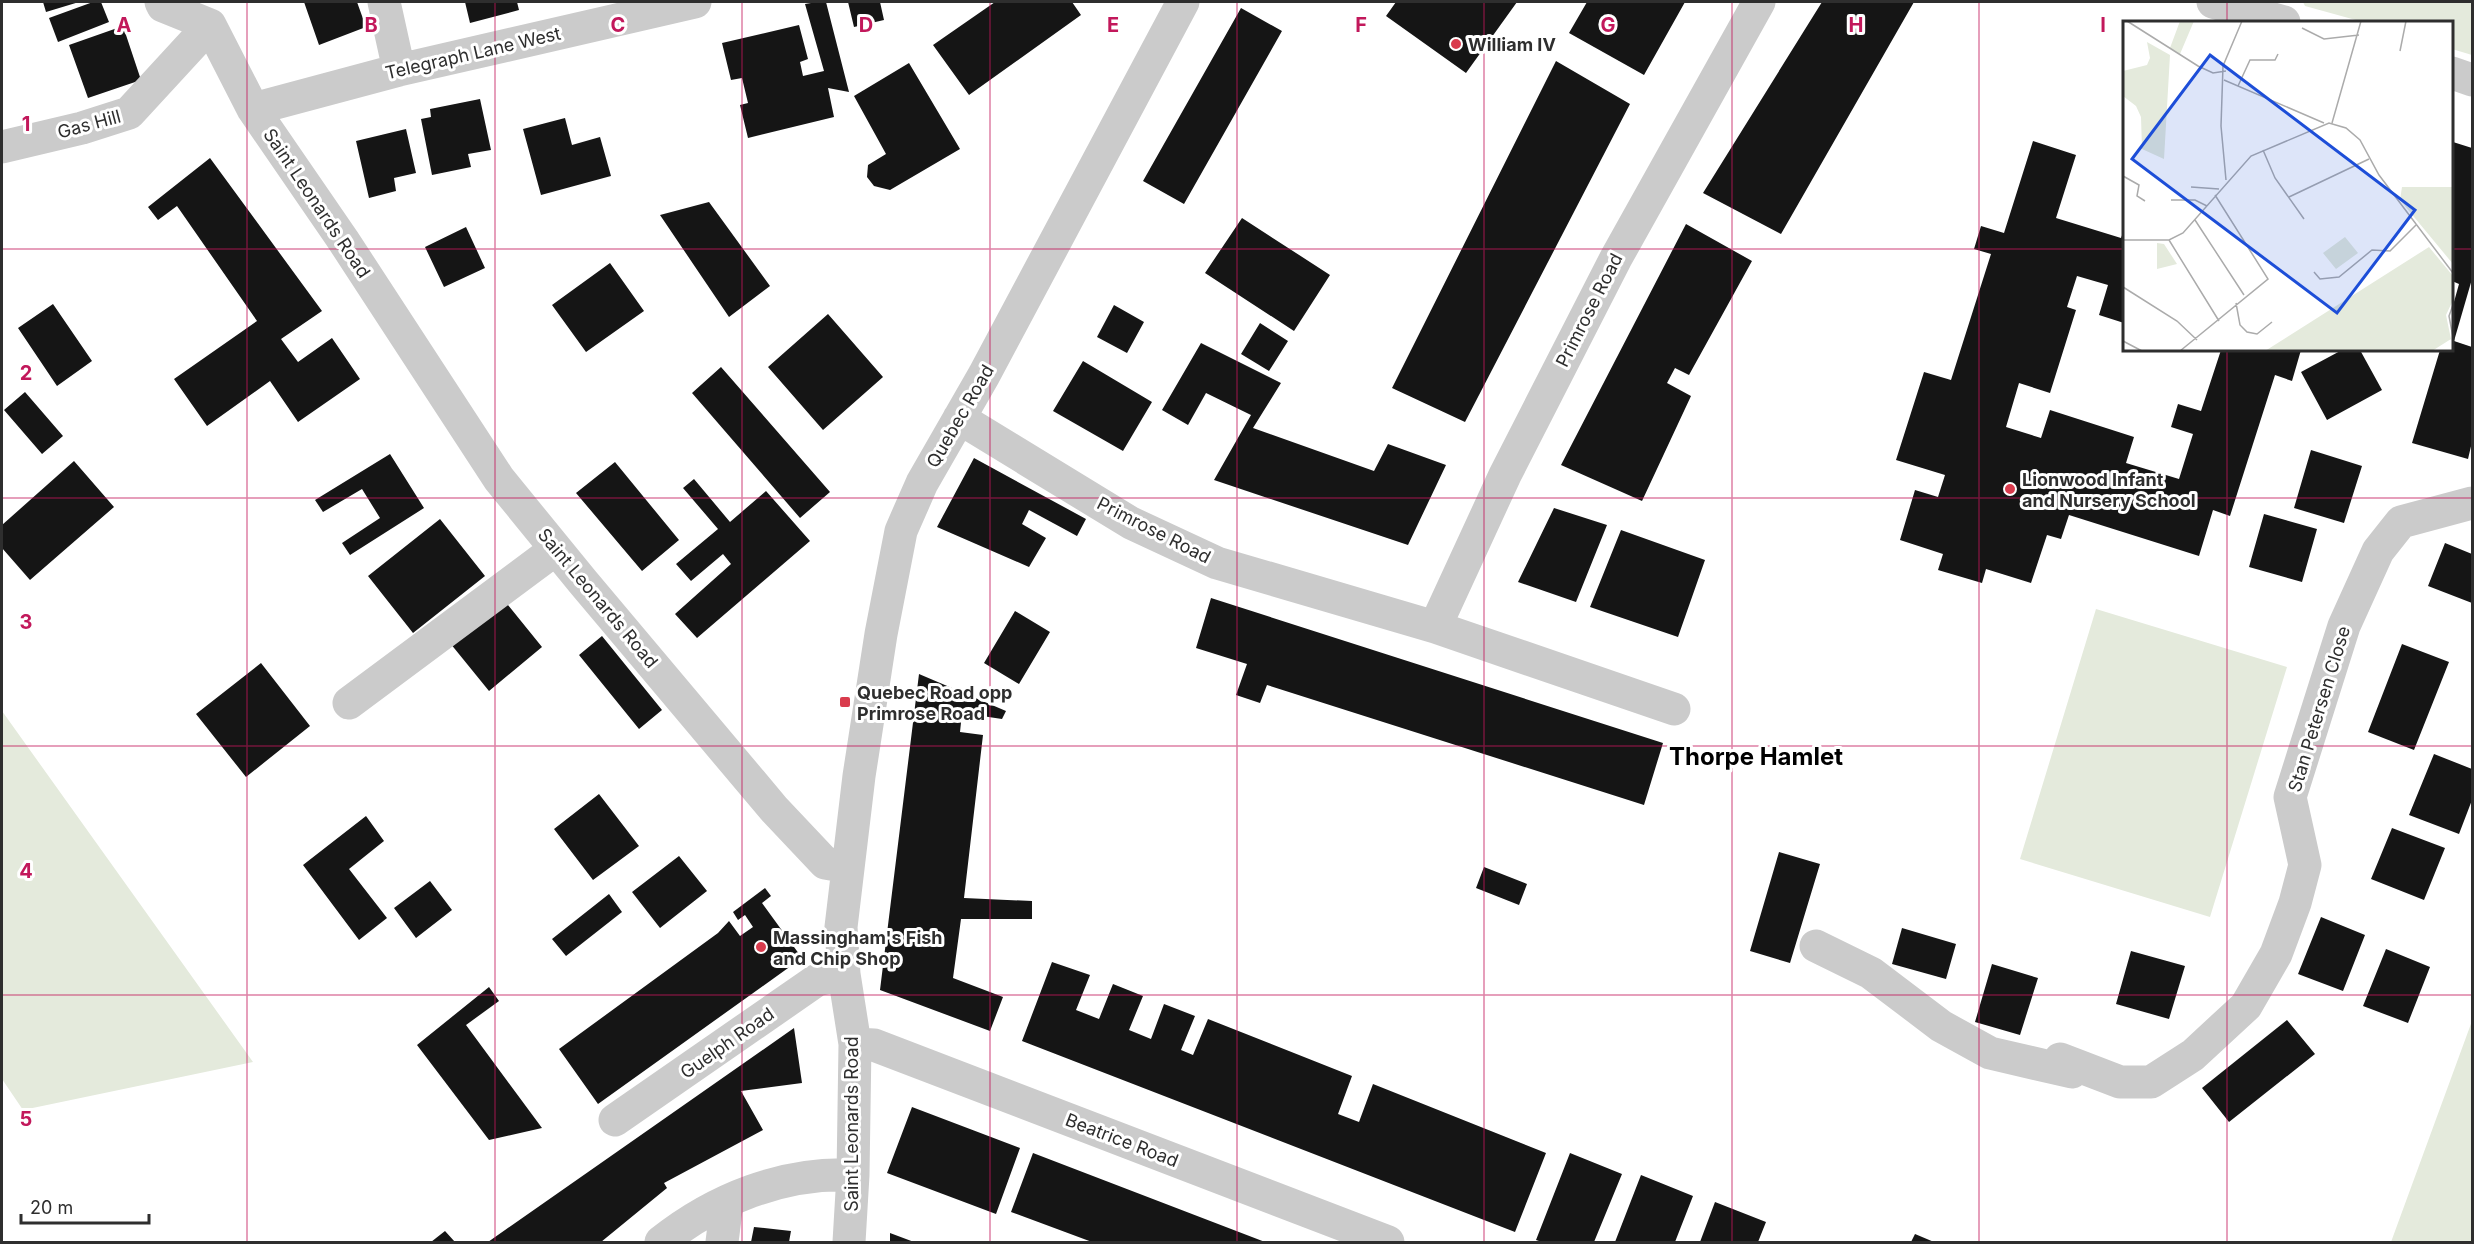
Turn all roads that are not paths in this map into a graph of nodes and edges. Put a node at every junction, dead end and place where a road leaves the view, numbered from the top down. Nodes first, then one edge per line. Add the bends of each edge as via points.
1 (161, 2) edge
2 (384, 2) edge
3 (694, 2) edge
4 (1183, 2) edge
5 (1759, 2) edge
6 (2213, 2) edge
7 (2248, 8) edge
8 (2281, 21) edge
9 (210, 25) junction
10 (399, 70) junction
11 (2453, 74) edge
12 (2472, 80) edge
13 (253, 109) junction
14 (2, 147) edge
15 (959, 418) junction
16 (2472, 503) edge
17 (556, 549) junction
18 (1435, 627) junction
19 (349, 703) dead end
20 (1674, 709) dead end
21 (848, 867) junction
22 (1816, 946) dead end
23 (844, 974) junction
24 (855, 1044) junction
25 (615, 1120) dead end
26 (853, 1175) junction
27 (727, 1202) junction
28 (661, 1242) edge
29 (722, 1242) edge
30 (849, 1242) edge
31 (1388, 1242) edge

1 - 9 street
2 - 10 street
3 - 10 street, Telegraph Lane West
4 - 15 street, Quebec Road
5 - 18 street, Primrose Road via 1616,258 1505,475
6 - 7 street
7 - 8 street
9 - 13 street, Saint Leonards Road
9 - 14 street, Gas Hill via 129,113
10 - 13 street, Telegraph Lane West
11 - 12 street
13 - 17 street, Saint Leonards Road via 499,479
15 - 18 street, Primrose Road via 1131,523 1217,563
15 - 21 street, Quebec Road via 922,483 901,531 881,634
16 - 22 street, Stan Petersen Close via 2401,522 2378,550 2344,626 2290,797 2305,865 2295,903 2276,954 2247,1006 2193,1055 2151,1082 2120,1082 2060,1059 2072,1072 1990,1053 1941,1026 1871,973
17 - 19 street
17 - 21 street, Saint Leonards Road via 774,809 825,863
18 - 20 street, Primrose Road
21 - 23 street, Saint Leonards Road via 842,927
23 - 24 street, Saint Leonards Road
23 - 25 street, Guelph Road via 817,980
24 - 26 street, Saint Leonards Road
24 - 31 street, Beatrice Road via 874,1045
26 - 27 street via 825,1174 768,1185
26 - 30 street, Saint Leonards Road
27 - 28 street via 681,1226
27 - 29 street

